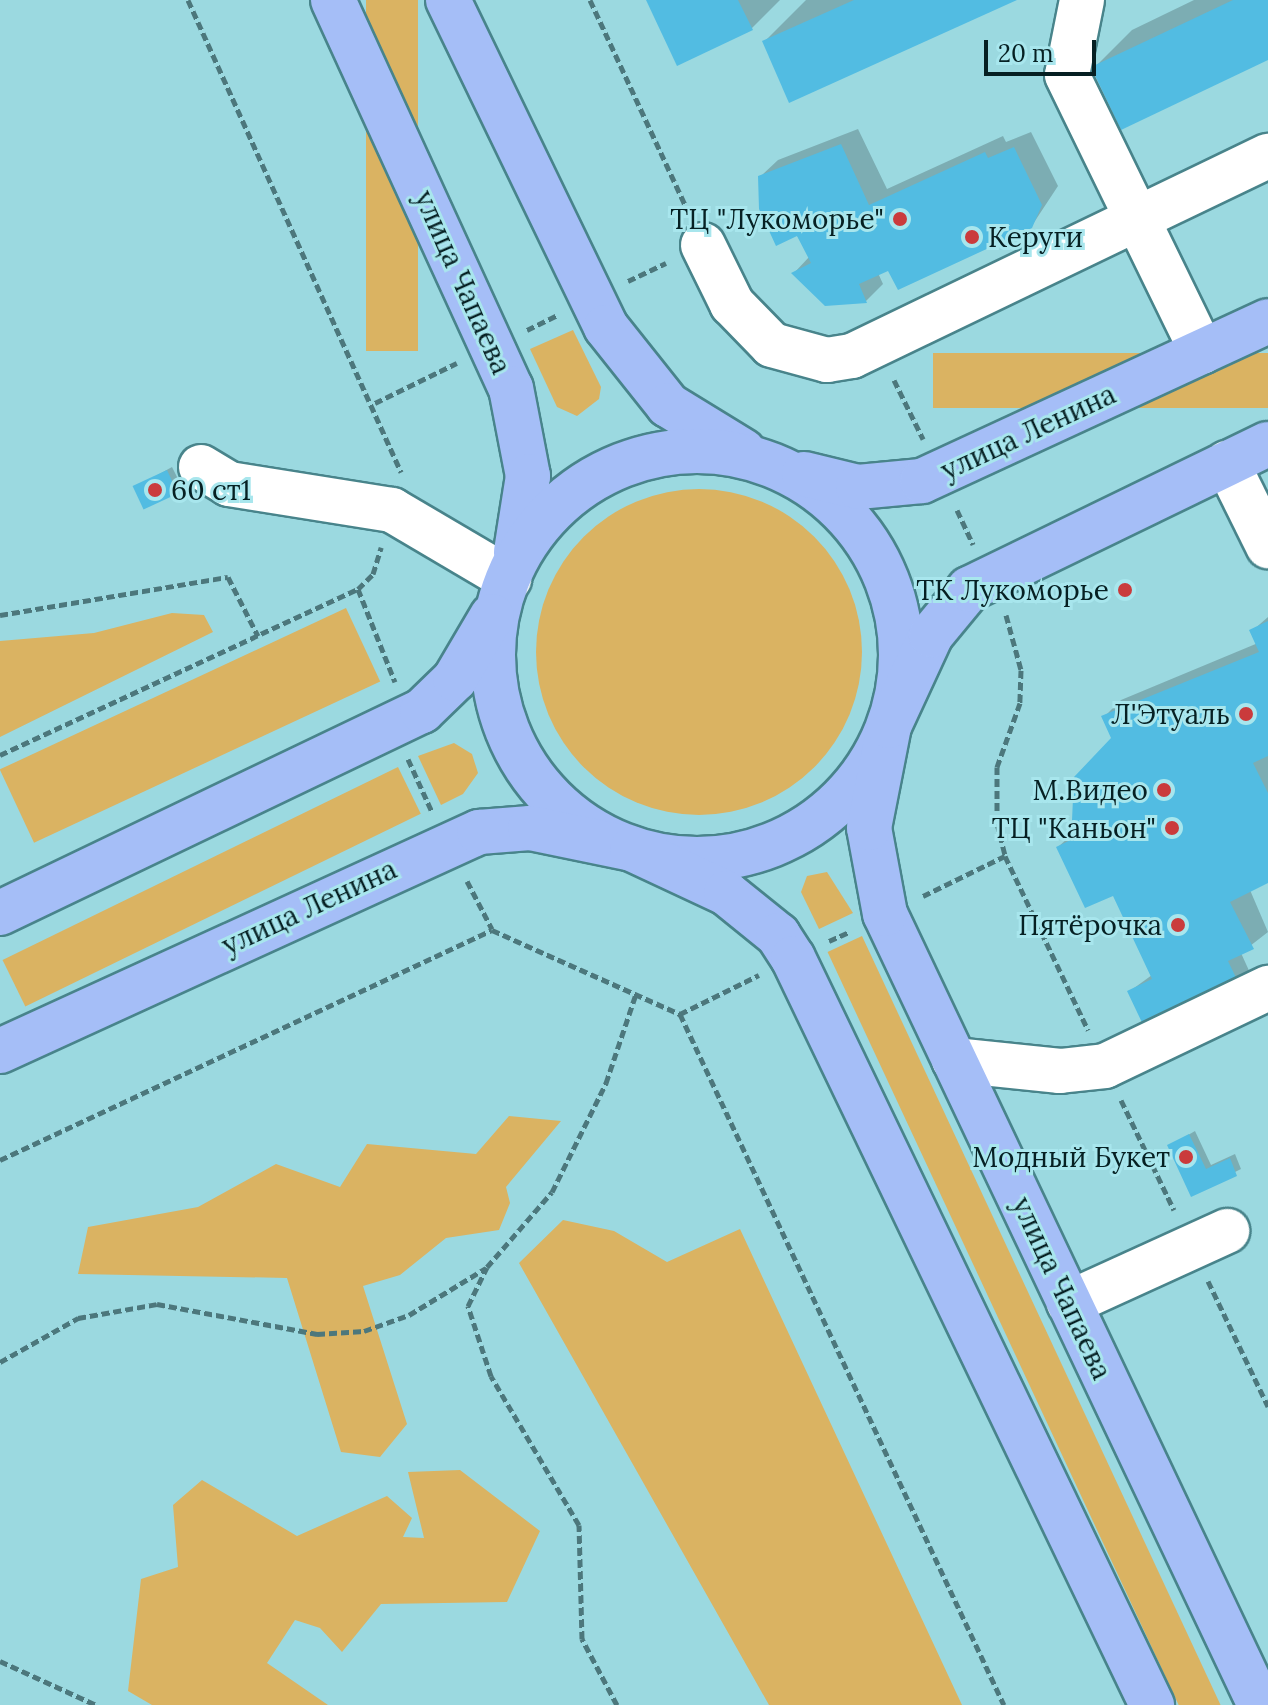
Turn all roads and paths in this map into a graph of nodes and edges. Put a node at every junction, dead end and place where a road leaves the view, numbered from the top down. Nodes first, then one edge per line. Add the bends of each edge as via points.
1 (188, 0) edge
2 (333, 0) edge
3 (448, 0) edge
4 (590, 0) edge
5 (1082, 0) edge
6 (1268, 156) edge
7 (1137, 218) junction
8 (703, 245) junction
9 (591, 300) junction
10 (1268, 321) edge
11 (876, 345) junction
12 (493, 346) junction
13 (1202, 352) junction
14 (375, 403) junction
15 (1268, 444) edge
16 (1227, 463) junction
17 (201, 467) dead end
18 (777, 467) junction
19 (940, 474) junction
20 (392, 510) junction
21 (1268, 546) edge
22 (989, 576) junction
23 (509, 579) junction
24 (358, 589) junction
25 (0, 615) edge
26 (258, 636) junction
27 (401, 721) junction
28 (889, 726) junction
29 (0, 755) edge
30 (447, 843) junction
31 (632, 849) junction
32 (1005, 856) junction
33 (0, 913) edge
34 (885, 914) junction
35 (492, 930) junction
36 (793, 958) junction
37 (1268, 988) edge
38 (636, 994) junction
39 (680, 1014) junction
40 (0, 1051) edge
41 (954, 1060) junction
42 (1105, 1066) junction
43 (0, 1160) edge
44 (1210, 1239) junction
45 (487, 1267) junction
46 (1069, 1303) junction
47 (0, 1362) edge
48 (1268, 1406) edge
49 (0, 1661) edge
50 (96, 1705) edge
51 (617, 1705) edge
52 (1004, 1705) edge
53 (1152, 1705) edge
54 (1260, 1705) edge

1 - 14 path
2 - 12 main road, улица Чапаева
3 - 9 main road
4 - 8 path
5 - 7 lane via 1067,75
6 - 7 lane
7 - 11 lane
7 - 13 lane
8 - 9 path
8 - 11 lane via 732,304 772,345 827,360
9 - 12 path
9 - 18 main road via 668,405
10 - 13 main road, улица Ленина
11 - 19 path
12 - 14 path
12 - 23 main road, улица Чапаева via 527,455 524,523
13 - 19 main road, улица Ленина
14 - 20 path via 402,465
15 - 16 main road
16 - 21 lane
16 - 22 main road
17 - 20 lane via 229,484
18 - 19 main road, улица Ленина via 858,487
18 - 23 main road, улица Ленина via 711,451 643,458 611,470 555,509
18 - 28 main road via 808,484 859,530 891,590 901,658
19 - 22 path
20 - 23 lane
20 - 24 path via 373,574
22 - 28 main road via 931,635
22 - 32 path via 1021,670 1020,703 994,791
23 - 27 main road via 455,679
23 - 31 main road via 495,629 494,669 514,746 562,809
24 - 26 path
24 - 27 path via 394,675
25 - 26 path via 228,577
26 - 29 path
27 - 30 path via 408,761
27 - 33 main road
28 - 31 main road via 848,793 785,839 709,859
28 - 34 main road, улица Чапаева via 869,828
30 - 31 main road, улица Ленина via 530,828
30 - 35 path
30 - 40 main road, улица Ленина
31 - 36 main road via 751,911
32 - 34 path
32 - 42 path
34 - 36 path
34 - 41 main road, улица Чапаева
35 - 38 path
35 - 43 path
36 - 39 path
36 - 53 main road
37 - 42 lane
38 - 39 path
38 - 45 path via 606,1083 552,1192
39 - 52 path
41 - 42 lane via 1060,1071
41 - 46 main road, улица Чапаева
42 - 44 path
44 - 46 lane
44 - 48 path
45 - 47 path via 409,1315 364,1331 317,1334 157,1304 78,1318
45 - 51 path via 468,1306 474,1337 579,1525 582,1639
46 - 54 main road, улица Чапаева
49 - 50 path

